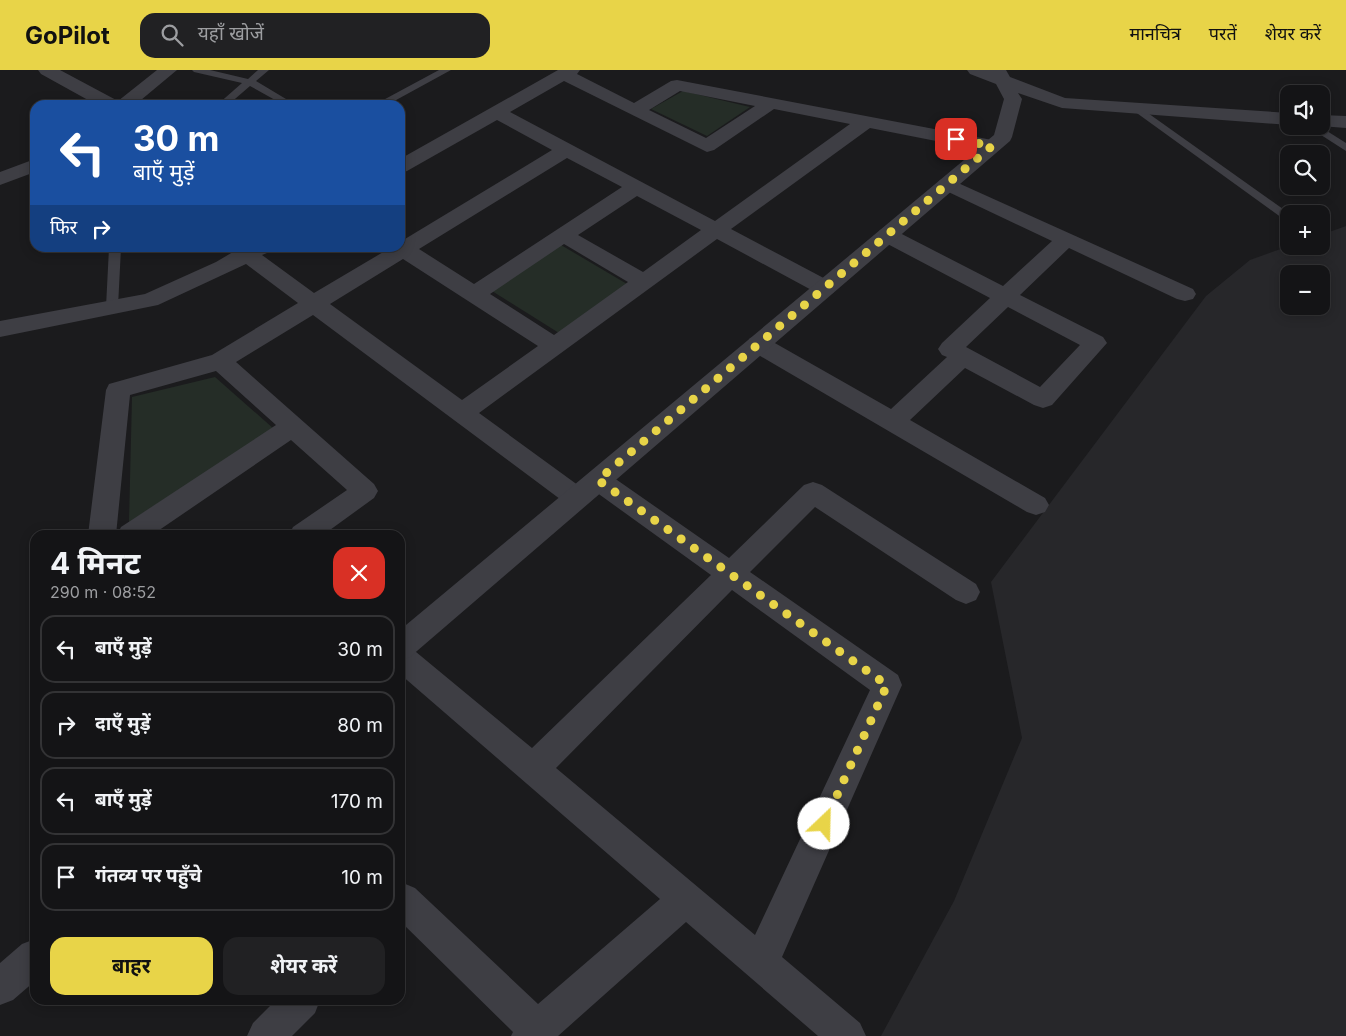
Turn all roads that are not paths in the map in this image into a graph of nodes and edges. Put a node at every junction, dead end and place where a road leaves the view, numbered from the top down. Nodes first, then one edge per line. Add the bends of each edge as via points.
1 (47, 70) edge
2 (168, 70) edge
3 (197, 70) edge
4 (264, 70) edge
5 (446, 70) edge
6 (976, 70) edge
7 (567, 72) edge
8 (999, 75) edge
9 (250, 82) junction
10 (102, 100) edge
11 (130, 100) edge
12 (228, 100) edge
13 (282, 100) edge
14 (389, 100) edge
15 (771, 103) junction
16 (1138, 109) junction
17 (635, 110) junction
18 (496, 112) junction
19 (1280, 118) edge
20 (867, 121) junction
21 (1330, 121) edge
22 (1346, 122) edge
23 (1326, 135) edge
24 (992, 146) junction
25 (1346, 148) edge
26 (566, 150) junction
27 (405, 164) edge
28 (30, 167) edge
29 (0, 179) edge
30 (947, 184) junction
31 (636, 187) junction
32 (1280, 212) edge
33 (716, 230) junction
34 (562, 235) junction
35 (887, 235) junction
36 (1066, 239) junction
37 (405, 248) edge
38 (405, 250) edge
39 (115, 252) edge
40 (250, 252) edge
41 (253, 252) edge
42 (398, 252) edge
43 (644, 282) junction
44 (825, 288) junction
45 (474, 294) junction
46 (1185, 294) dead end
47 (1006, 296) junction
48 (313, 304) junction
49 (112, 307) junction
50 (0, 329) edge
51 (758, 344) junction
52 (555, 346) junction
53 (963, 356) junction
54 (220, 361) junction
55 (462, 414) junction
56 (893, 422) junction
57 (293, 426) junction
58 (588, 489) junction
59 (1036, 505) dead end
60 (103, 530) edge
61 (138, 530) edge
62 (310, 530) edge
63 (730, 574) junction
64 (966, 592) dead end
65 (405, 644) edge
66 (405, 660) edge
67 (533, 769) junction
68 (686, 899) junction
69 (405, 902) edge
70 (30, 961) edge
71 (761, 962) junction
72 (0, 987) edge
73 (297, 1005) edge
74 (534, 1033) edge
75 (266, 1036) edge
76 (847, 1036) edge

1 - 10 street
2 - 11 street
3 - 9 lane
4 - 9 lane
5 - 14 lane
6 - 8 street
7 - 17 street
7 - 18 street
8 - 16 street via 1062,103
8 - 24 street via 1012,99 1003,137
9 - 12 lane
9 - 13 lane
15 - 17 street via 677,85
15 - 17 street via 707,146
15 - 20 street
16 - 19 street
16 - 32 lane
18 - 26 street
18 - 27 street
20 - 24 street
20 - 33 street
21 - 22 street
23 - 25 lane
24 - 30 street
26 - 31 street
26 - 37 street
28 - 29 street
30 - 35 street
30 - 36 street
31 - 33 street
31 - 34 street
33 - 43 street
33 - 44 street
34 - 43 street
34 - 45 street
35 - 44 street
35 - 47 street
36 - 46 street
36 - 47 street
38 - 45 street
39 - 49 lane
40 - 49 street via 150,300
41 - 48 street
42 - 48 street
43 - 52 street
44 - 51 street
45 - 52 street
47 - 53 street via 950,349
47 - 53 street via 1095,343 1043,399
48 - 54 street
48 - 55 street
49 - 50 street
51 - 56 street
51 - 58 street
52 - 55 street
53 - 56 street
54 - 57 street
54 - 60 street via 118,390
55 - 58 street
56 - 59 street
57 - 61 street
57 - 62 street via 365,490
58 - 63 street
58 - 65 street
63 - 64 street via 812,492
63 - 67 street
63 - 71 street via 887,685
66 - 67 street
67 - 68 street
68 - 71 street
68 - 74 street
69 - 74 street
70 - 72 street
71 - 76 street
73 - 75 street

